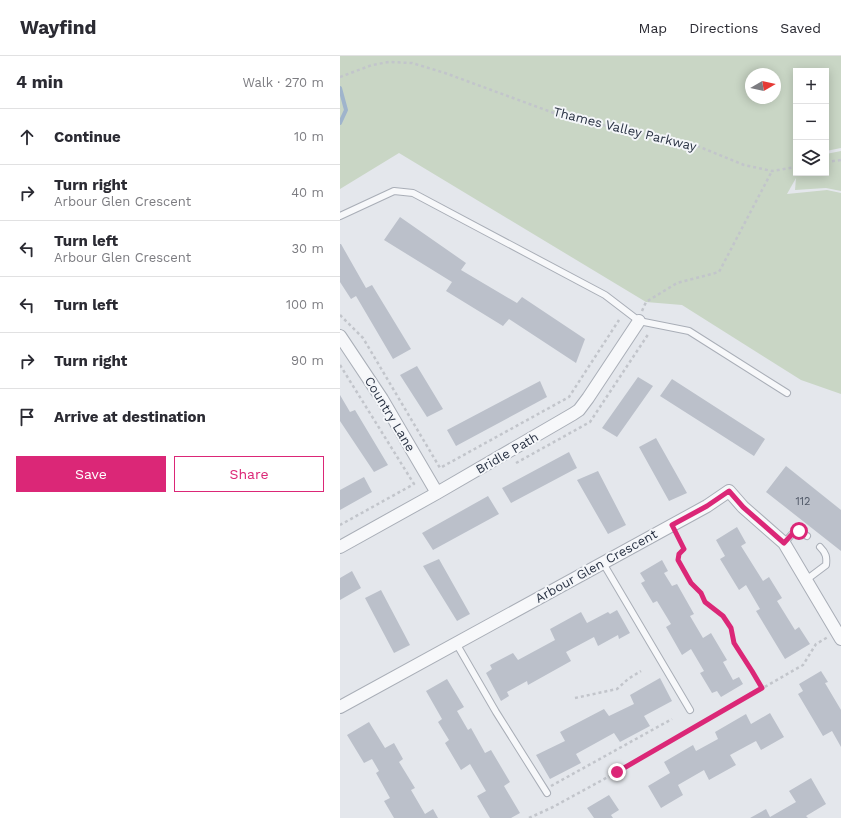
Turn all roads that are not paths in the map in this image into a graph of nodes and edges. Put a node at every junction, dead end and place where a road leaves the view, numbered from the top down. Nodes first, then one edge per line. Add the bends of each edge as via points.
1 (340, 216) edge
2 (639, 320) junction
3 (340, 336) edge
4 (787, 393) dead end
5 (437, 493) junction
6 (807, 536) dead end
7 (784, 543) junction
8 (340, 546) edge
9 (820, 547) dead end
10 (603, 563) junction
11 (806, 580) junction
12 (839, 635) edge
13 (456, 643) junction
14 (340, 706) edge
15 (690, 710) dead end
16 (547, 793) dead end

1 - 2 lane via 394,191 413,193 605,295
2 - 4 lane via 689,331
2 - 5 street, Bridle Path via 579,410
3 - 5 street, Country Lane via 382,399
5 - 8 street, Bridle Path
6 - 7 lane via 795,531
7 - 10 street, Arbour Glen Crescent via 743,507 729,491 707,506
7 - 11 street, Arbour Glen Crescent
9 - 11 lane via 827,557 826,565
10 - 13 street, Arbour Glen Crescent
10 - 15 lane
11 - 12 street, Arbour Glen Crescent
13 - 14 street, Arbour Glen Crescent
13 - 16 lane

